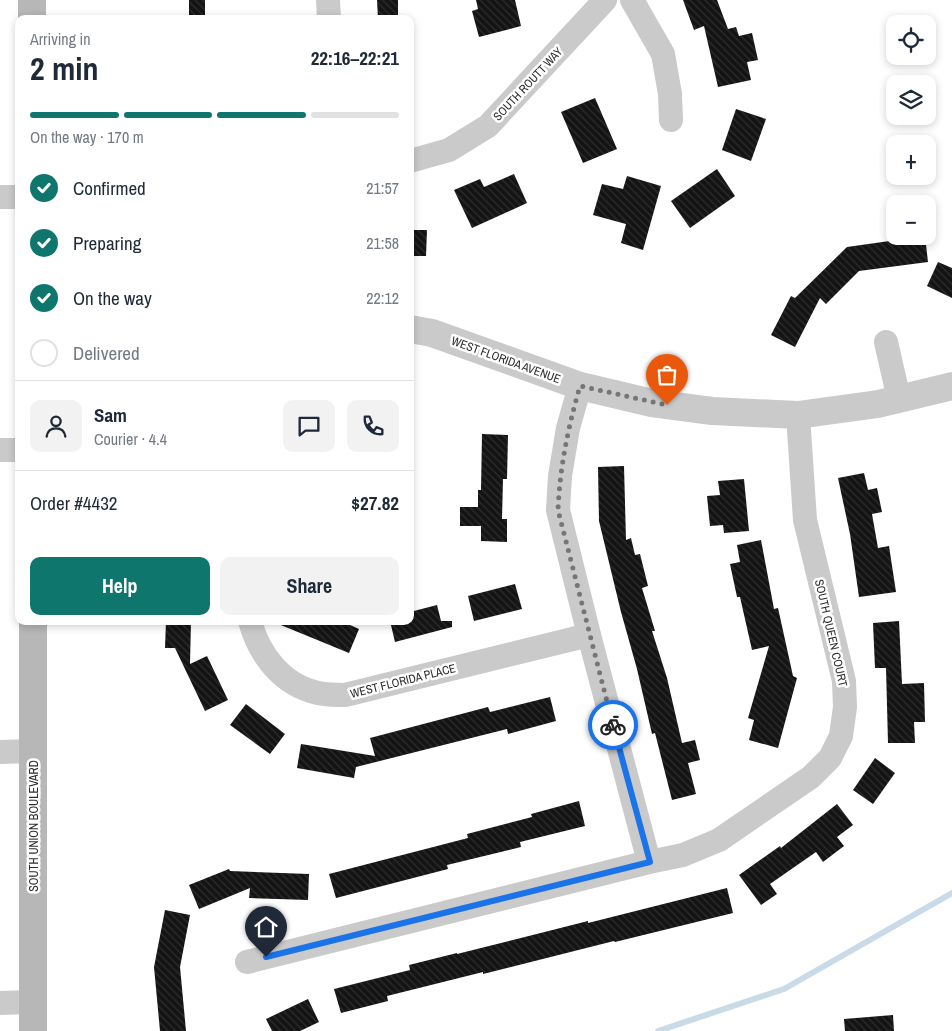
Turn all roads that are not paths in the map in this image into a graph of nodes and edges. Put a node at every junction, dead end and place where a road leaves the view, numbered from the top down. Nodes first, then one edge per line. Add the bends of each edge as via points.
1 (32, 0) edge
2 (328, 0) edge
3 (604, 0) edge
4 (632, 0) edge
5 (32, 15) edge
6 (329, 15) edge
7 (671, 120) dead end
8 (414, 160) edge
9 (0, 197) edge
10 (15, 197) edge
11 (414, 330) edge
12 (886, 342) dead end
13 (580, 386) junction
14 (952, 386) edge
15 (899, 399) junction
16 (798, 415) junction
17 (0, 450) edge
18 (15, 450) edge
19 (33, 625) edge
20 (251, 625) edge
21 (589, 634) junction
22 (34, 751) junction
23 (0, 752) edge
24 (650, 862) junction
25 (247, 962) dead end
26 (33, 1002) junction
27 (0, 1003) edge
28 (33, 1031) edge

1 - 5 main road
2 - 6 street
3 - 8 street, SOUTH ROUTT WAY via 488,126 449,150
4 - 7 street via 663,54
9 - 10 street
11 - 13 street, WEST FLORIDA AVENUE via 432,333
12 - 15 street
13 - 16 street, WEST FLORIDA AVENUE via 712,412
13 - 21 street via 568,428 558,510
14 - 15 street, WEST FLORIDA AVENUE
15 - 16 street, WEST FLORIDA AVENUE
16 - 24 street, SOUTH QUEEN COURT via 805,520 844,681 841,736 830,758 811,776 720,840 683,856
17 - 18 street
19 - 22 main road, SOUTH UNION BOULEVARD
20 - 21 street, WEST FLORIDA PLACE via 263,653 287,679 318,693 345,695
21 - 24 street
22 - 23 street
22 - 26 main road, SOUTH UNION BOULEVARD
24 - 25 street, SOUTH QUEEN COURT
26 - 27 street
26 - 28 main road, SOUTH UNION BOULEVARD

